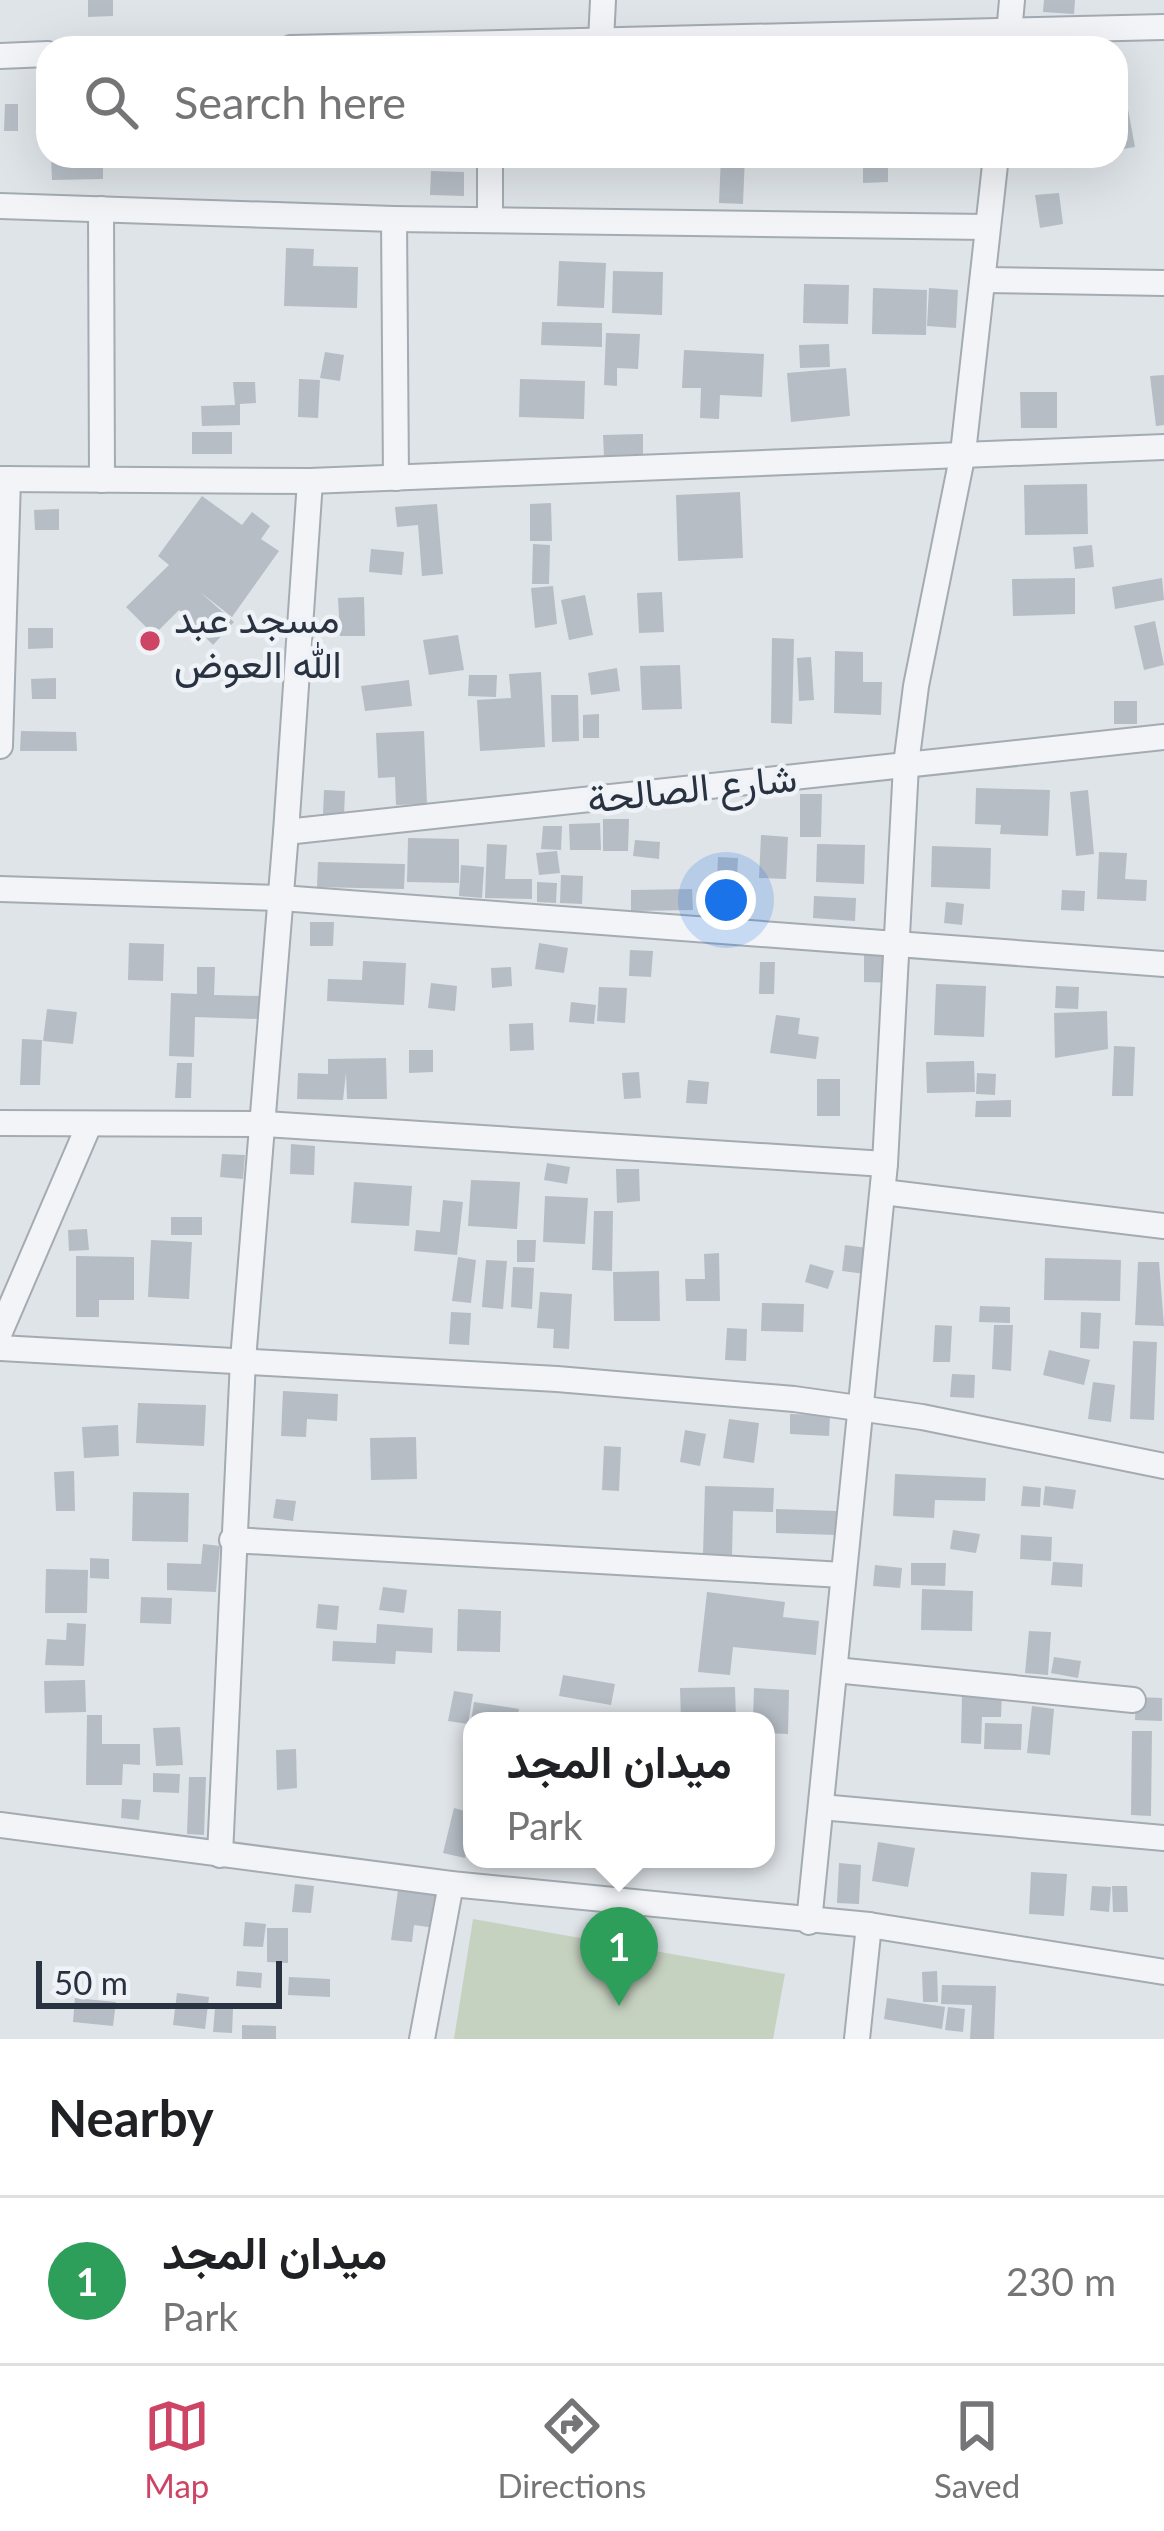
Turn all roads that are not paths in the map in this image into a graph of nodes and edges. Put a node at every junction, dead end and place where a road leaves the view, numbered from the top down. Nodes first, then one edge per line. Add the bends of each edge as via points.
1 (603, 0) edge
2 (1012, 0) edge
3 (1164, 28) edge
4 (601, 36) edge
5 (1009, 36) edge
6 (1069, 36) edge
7 (36, 54) edge
8 (0, 56) edge
9 (490, 168) edge
10 (994, 168) edge
11 (0, 206) edge
12 (101, 208) junction
13 (490, 218) junction
14 (394, 219) junction
15 (987, 227) junction
16 (983, 280) junction
17 (1164, 283) edge
18 (1164, 446) edge
19 (963, 453) junction
20 (396, 478) junction
21 (4, 479) edge
22 (102, 480) junction
23 (310, 481) junction
24 (1, 625) edge
25 (1164, 737) edge
26 (0, 746) edge
27 (906, 764) junction
28 (286, 832) junction
29 (0, 889) edge
30 (281, 898) junction
31 (896, 944) junction
32 (1164, 964) edge
33 (0, 1123) edge
34 (265, 1124) junction
35 (88, 1125) junction
36 (885, 1164) junction
37 (883, 1192) junction
38 (1164, 1226) edge
39 (0, 1332) edge
40 (0, 1348) edge
41 (244, 1360) junction
42 (858, 1406) junction
43 (1164, 1466) edge
44 (232, 1540) junction
45 (843, 1575) junction
46 (835, 1670) junction
47 (1133, 1700) dead end
48 (821, 1807) junction
49 (0, 1825) edge
50 (1164, 1838) edge
51 (220, 1855) junction
52 (451, 1884) junction
53 (809, 1922) junction
54 (869, 1925) junction
55 (1164, 1972) edge
56 (422, 2039) edge
57 (857, 2039) edge

1 - 4 street
2 - 5 street
3 - 6 street
7 - 8 street
9 - 13 street
10 - 15 street
11 - 12 street
12 - 14 street
12 - 22 street
13 - 14 street
13 - 15 street
14 - 20 street
15 - 16 street
16 - 17 street
16 - 19 street
18 - 19 street
19 - 20 street
19 - 27 street
20 - 23 street
21 - 22 street
21 - 24 street
22 - 23 street
23 - 28 street
24 - 26 street
25 - 27 street, شارع الصالحة
27 - 28 street, شارع الصالحة
27 - 31 street
28 - 30 street
29 - 30 street
30 - 31 street
30 - 34 street
31 - 32 street
31 - 36 street
33 - 35 street
34 - 35 street
34 - 36 street
34 - 41 street
35 - 39 street
36 - 37 street
37 - 38 street
37 - 42 street
40 - 41 street
41 - 42 street
41 - 44 street
42 - 43 street
42 - 45 street
44 - 45 street
44 - 51 street
45 - 46 street
46 - 47 street
46 - 48 street
48 - 50 street
48 - 53 street
49 - 51 street
51 - 52 street
52 - 53 street
52 - 56 street
53 - 54 street
54 - 55 street
54 - 57 street

